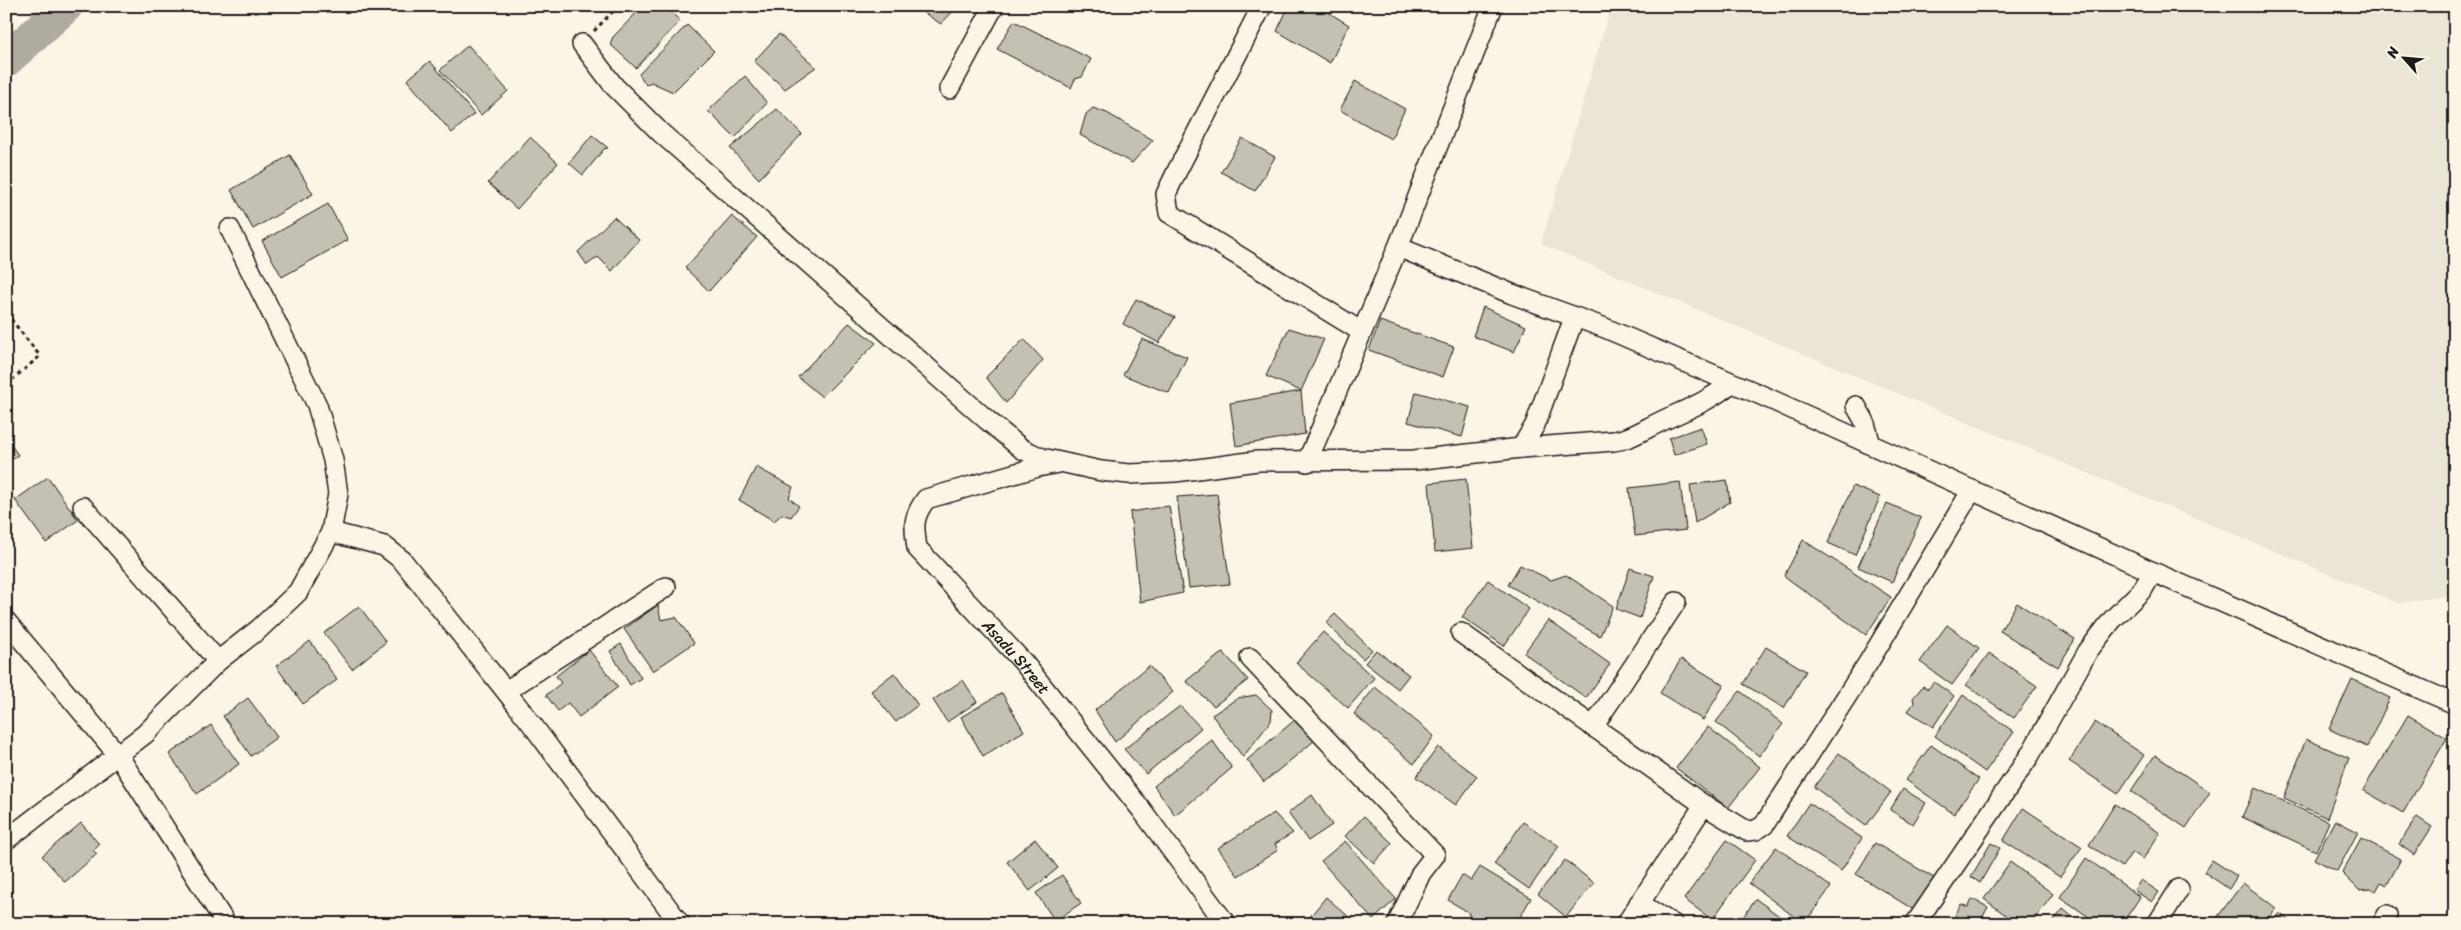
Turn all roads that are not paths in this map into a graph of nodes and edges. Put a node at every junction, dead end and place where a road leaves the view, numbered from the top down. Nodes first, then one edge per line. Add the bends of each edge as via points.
1 (994, 6) edge
2 (1262, 6) edge
3 (1493, 6) edge
4 (582, 44) road end
5 (949, 89) dead end
6 (230, 230) dead end
7 (1398, 247) junction
8 (1574, 318) junction
9 (1362, 332) junction
10 (1731, 383) junction
11 (1856, 406) dead end
12 (1871, 444) junction
13 (1521, 448) junction
14 (1306, 462) junction
15 (1059, 463) junction
16 (1972, 490) junction
17 (83, 507) dead end
18 (331, 532) junction
19 (2153, 572) junction
20 (666, 587) dead end
21 (1676, 602) dead end
22 (6, 621) edge
23 (1461, 633) dead end
24 (1250, 658) dead end
25 (218, 661) junction
26 (506, 691) junction
27 (2455, 704) edge
28 (1593, 726) junction
29 (118, 755) junction
30 (1704, 806) junction
31 (6, 840) edge
32 (2179, 889) dead end
33 (1639, 903) junction
34 (226, 924) edge
35 (680, 924) edge
36 (1226, 924) edge
37 (1397, 924) edge
38 (1626, 924) edge
39 (1673, 924) edge
40 (1915, 924) edge
41 (2157, 924) edge

1 - 5 street
2 - 9 street via 1166,194 1169,213
3 - 7 street
4 - 15 street via 614,86 662,133 987,420 1022,449
6 - 18 street via 317,405 338,494
7 - 8 street
7 - 9 street
8 - 10 street via 1605,328
8 - 13 street via 1535,425
9 - 14 street
10 - 12 street
10 - 13 street via 1712,398 1628,439
11 - 12 street
12 - 16 street
13 - 14 street via 1414,460
14 - 15 street via 1257,461 1175,472 1129,474
15 - 36 street, Asadu Street via 926,498 916,512 917,548 1023,662 1141,809
16 - 19 street
16 - 30 street via 1868,663 1764,826 1747,831
17 - 25 street
18 - 25 street via 298,592 259,629
18 - 26 street via 384,546 402,560
19 - 27 street
19 - 40 street via 2143,589 2112,620 2088,651 2030,755
20 - 26 street
21 - 28 street
22 - 29 street
23 - 28 street
24 - 37 street via 1435,855 1421,873
25 - 29 street via 145,734
26 - 35 street
28 - 30 street
29 - 31 street
29 - 34 street
30 - 33 street
32 - 41 street
33 - 38 street
33 - 39 street

